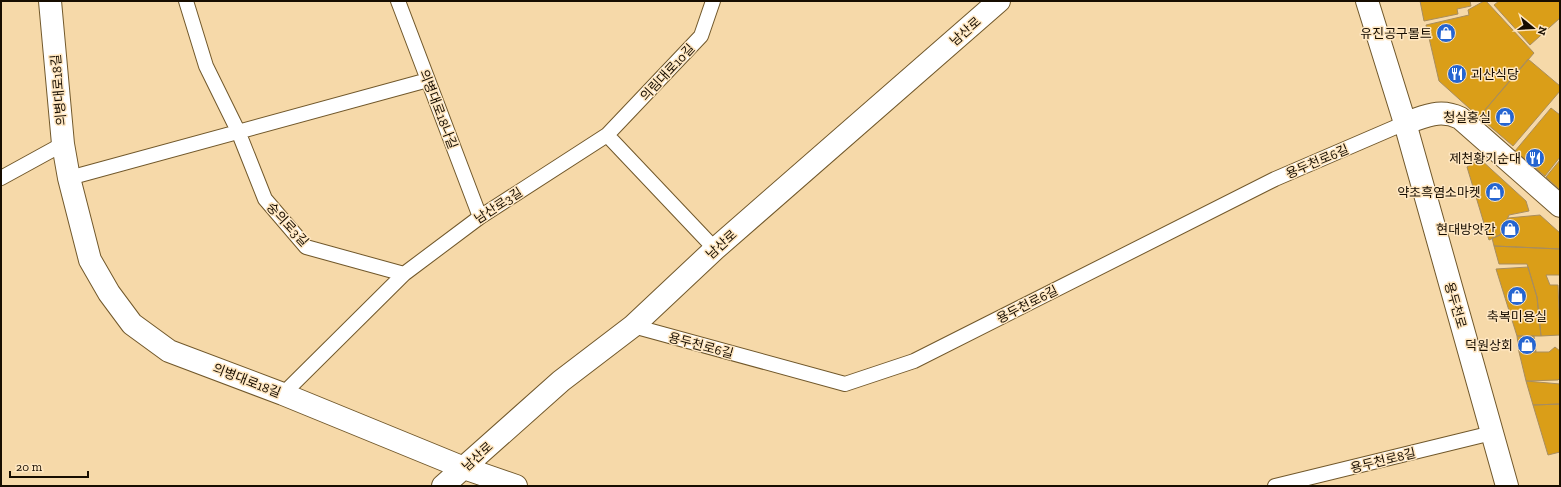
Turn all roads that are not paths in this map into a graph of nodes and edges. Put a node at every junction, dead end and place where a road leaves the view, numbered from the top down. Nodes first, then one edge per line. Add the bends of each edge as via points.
1 (50, 1) edge
2 (186, 1) edge
3 (398, 1) edge
4 (712, 1) edge
5 (999, 1) edge
6 (1367, 1) edge
7 (428, 80) junction
8 (1405, 123) junction
9 (238, 131) junction
10 (607, 135) junction
11 (63, 144) junction
12 (1, 178) edge
13 (69, 178) junction
14 (1560, 206) edge
15 (480, 217) junction
16 (715, 249) junction
17 (404, 274) junction
18 (633, 326) junction
19 (283, 394) junction
20 (1492, 433) junction
21 (464, 468) junction
22 (443, 486) edge
23 (516, 486) edge
24 (1274, 486) edge
25 (1507, 486) edge

1 - 11 street, 의병대로18길
2 - 9 lane, 숭의로3길 via 206,66
3 - 7 lane, 의병대로18나길
4 - 10 lane, 의림대로10길 via 701,36
5 - 16 street, 남산로
6 - 8 street, 용두천로
7 - 9 lane
7 - 15 lane, 의병대로18나길
8 - 14 street via 1438,113 1460,118
8 - 18 lane, 용두천로6길 via 1275,179 914,361 845,384
8 - 20 street, 용두천로
9 - 13 lane
9 - 17 lane, 숭의로3길 via 265,199 306,247
10 - 15 lane, 남산로3길
10 - 16 lane
11 - 12 lane
11 - 13 street, 의병대로18길
13 - 19 street, 의병대로18길 via 90,260 109,293 132,324 169,351
15 - 17 lane, 남산로3길
16 - 18 street, 남산로
17 - 19 lane, 남산로3길
18 - 21 street, 남산로 via 561,381
19 - 21 street, 의병대로18길
20 - 24 lane, 용두천로8길
20 - 25 street, 용두천로
21 - 22 street, 남산로
21 - 23 street, 의병대로18길

